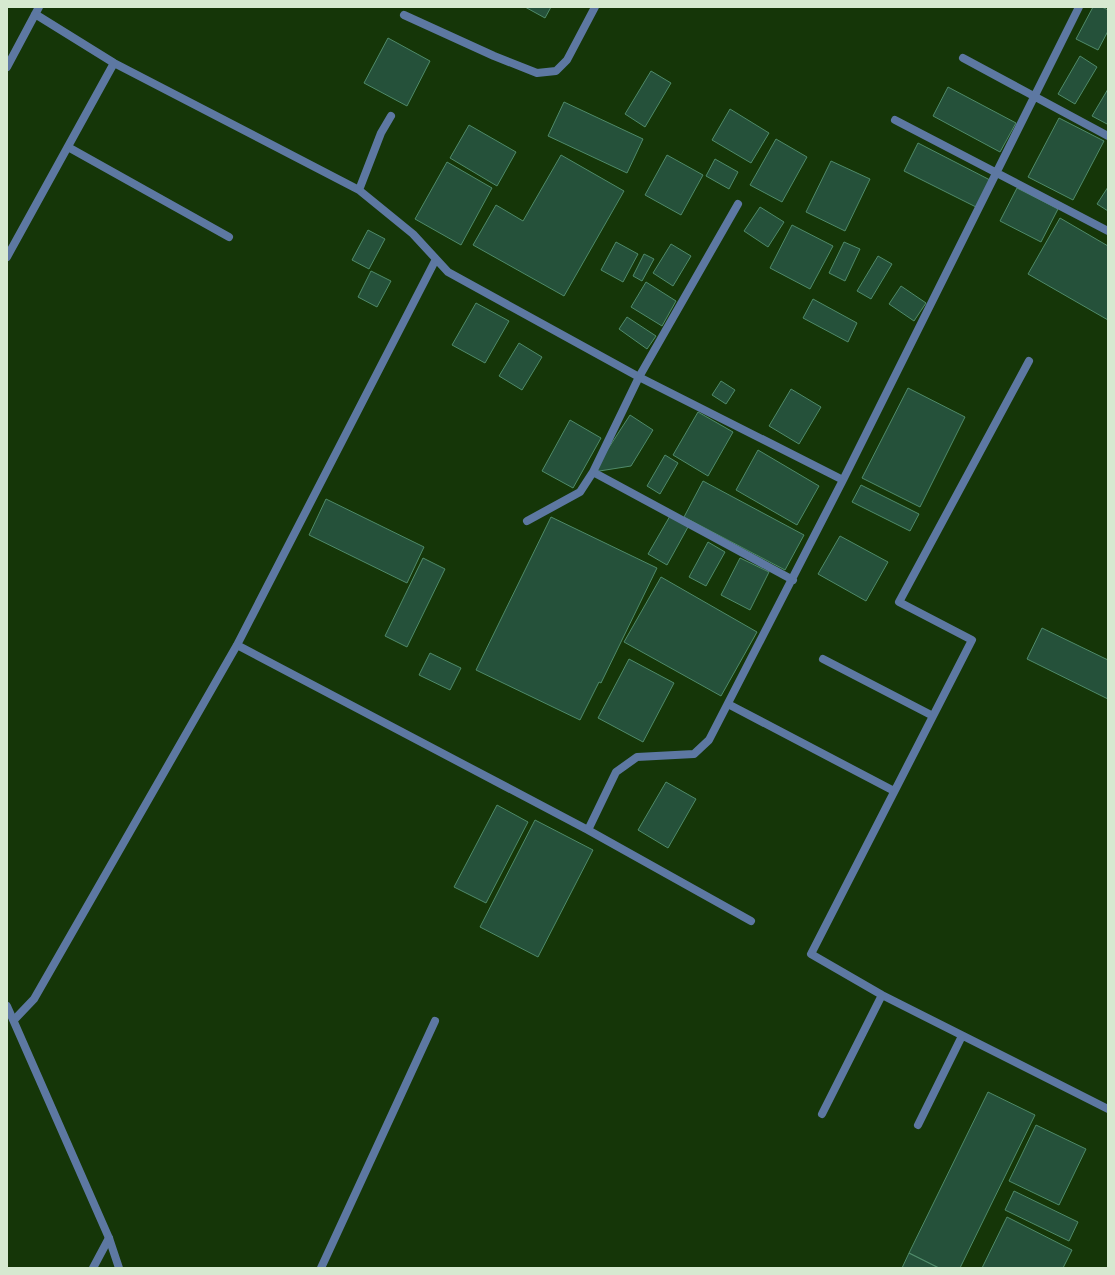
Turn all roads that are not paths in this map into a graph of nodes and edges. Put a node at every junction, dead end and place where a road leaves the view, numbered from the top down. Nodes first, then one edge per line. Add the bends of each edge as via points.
1 (596, 7) edge
2 (1079, 7) edge
3 (37, 11) edge
4 (404, 15) dead end
5 (963, 58) dead end
6 (114, 63) junction
7 (7, 67) edge
8 (1035, 98) junction
9 (391, 116) dead end
10 (895, 120) dead end
11 (1108, 136) edge
12 (68, 147) junction
13 (996, 172) junction
14 (359, 190) junction
15 (738, 204) dead end
16 (1108, 231) edge
17 (229, 238) dead end
18 (7, 257) edge
19 (436, 259) junction
20 (1029, 361) dead end
21 (639, 378) junction
22 (593, 472) junction
23 (843, 480) junction
24 (527, 521) dead end
25 (793, 580) junction
26 (237, 645) junction
27 (823, 659) dead end
28 (728, 704) junction
29 (933, 716) junction
30 (894, 791) junction
31 (588, 830) junction
32 (751, 921) dead end
33 (882, 995) junction
34 (7, 1006) edge
35 (14, 1020) junction
36 (435, 1021) dead end
37 (962, 1036) junction
38 (1108, 1109) edge
39 (822, 1114) dead end
40 (918, 1125) dead end
41 (109, 1238) junction
42 (93, 1268) edge
43 (120, 1268) edge
44 (321, 1268) edge

1 - 4 street via 566,60 556,71 537,73
2 - 8 street
3 - 6 street
3 - 7 street
5 - 8 street
6 - 12 street
6 - 14 street
8 - 11 street
8 - 13 street
9 - 14 street via 381,133
10 - 13 street
12 - 17 street
12 - 18 street
13 - 16 street
13 - 23 street
14 - 19 street via 413,234
15 - 21 street
19 - 21 street via 448,272
19 - 26 street
20 - 29 street via 899,602 972,640
21 - 22 street
21 - 23 street
22 - 24 street via 580,492
22 - 25 street
23 - 25 street
25 - 28 street
26 - 31 street
26 - 35 street via 34,999
27 - 29 street
28 - 30 street
28 - 31 street via 709,740 694,754 637,757 616,772
29 - 30 street
30 - 33 street via 811,954
31 - 32 street
33 - 37 street
33 - 39 street
34 - 35 street
35 - 41 street
36 - 44 street
37 - 38 street
37 - 40 street
41 - 42 street
41 - 43 street

